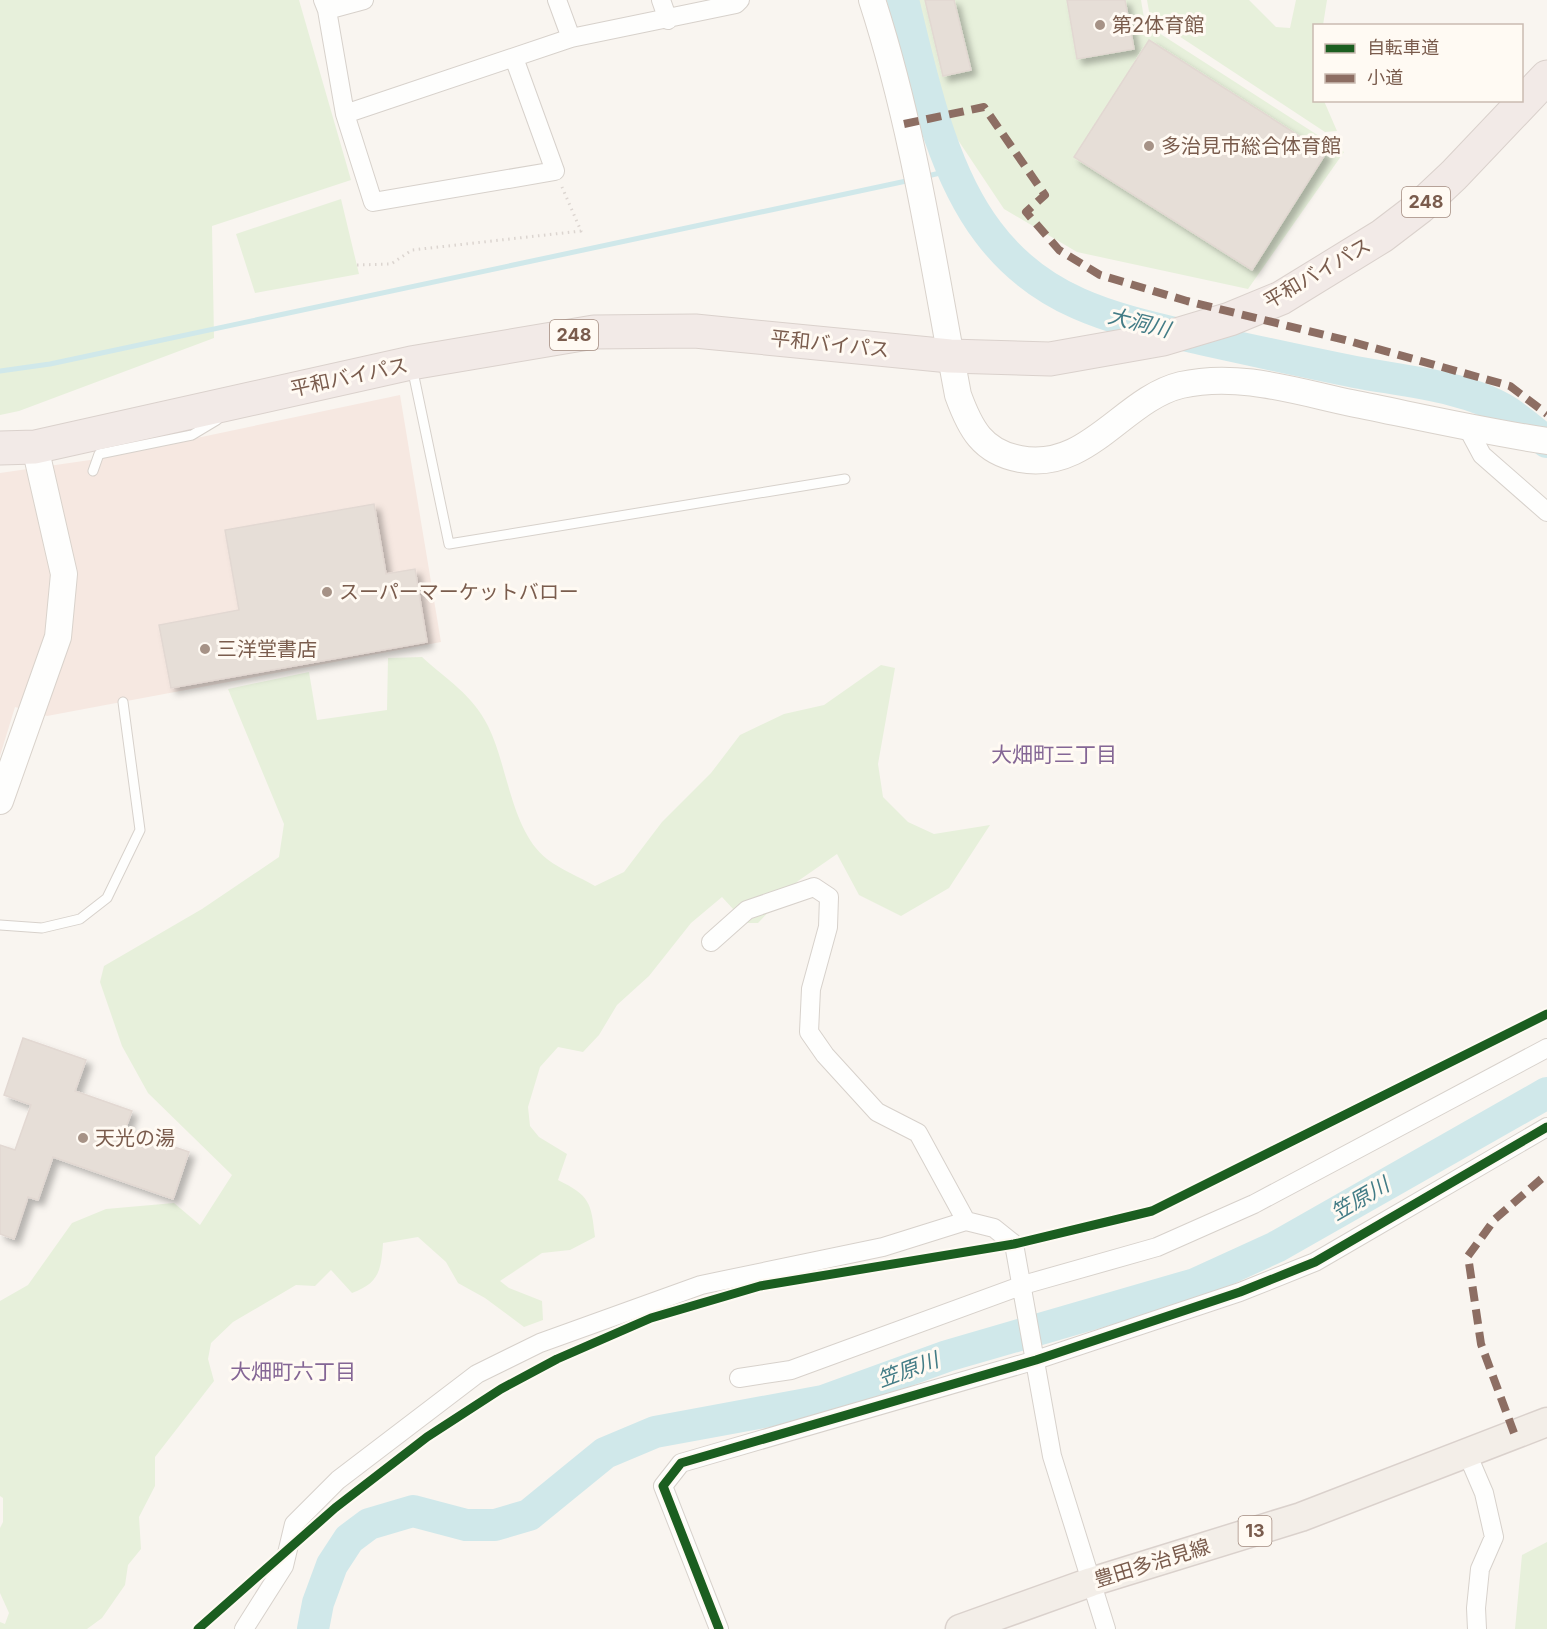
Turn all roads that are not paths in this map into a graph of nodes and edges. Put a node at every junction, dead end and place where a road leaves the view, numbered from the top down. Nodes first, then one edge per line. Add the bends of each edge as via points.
1 (364, 0) edge
2 (557, 0) edge
3 (661, 0) edge
4 (740, 0) edge
5 (872, 0) edge
6 (325, 5) edge
7 (668, 20) junction
8 (571, 38) junction
9 (513, 57) junction
10 (1547, 77) edge
11 (1523, 102) edge
12 (1523, 102) edge
13 (345, 114) junction
14 (950, 356) junction
15 (411, 363) junction
16 (252, 398) junction
17 (1467, 427) junction
18 (1547, 441) edge
19 (35, 447) junction
20 (0, 448) edge
21 (93, 471) dead end
22 (845, 479) dead end
23 (1547, 512) edge
24 (123, 702) dead end
25 (0, 801) edge
26 (0, 925) edge
27 (711, 942) dead end
28 (1547, 1048) edge
29 (1544, 1135) edge
30 (966, 1221) junction
31 (1023, 1285) junction
32 (1036, 1360) junction
33 (739, 1378) dead end
34 (1547, 1422) edge
35 (1466, 1451) junction
36 (1091, 1582) junction
37 (244, 1629) edge
38 (719, 1629) edge
39 (960, 1629) edge
40 (1106, 1629) edge
41 (1477, 1629) edge

1 - 6 street
2 - 8 street
3 - 7 street
4 - 7 street
5 - 14 street via 889,52 927,218
6 - 13 street
7 - 8 street
8 - 9 street
9 - 13 street
9 - 13 street via 555,171 373,202
10 - 11 highway, 平和バイパス / 248
12 - 14 highway, 平和バイパス / 248 via 1420,207 1382,236 1281,298 1230,319 1163,339 1050,359
14 - 15 highway, 平和バイパス / 248 via 695,331 594,332
14 - 17 street via 958,395 968,422 982,443 1019,459 1038,460 1079,450 1153,395 1181,385 1241,380
15 - 16 highway, 平和バイパス / 248
15 - 22 lane via 449,544
16 - 19 highway, 平和バイパス / 248
16 - 21 lane via 192,435 99,454
17 - 18 street
17 - 23 street via 1482,455
19 - 20 highway, 248
19 - 25 street via 64,574 58,637
24 - 26 lane via 140,830 107,898 80,919 42,928
27 - 30 street via 747,910 814,887 830,897 828,927 812,989 809,1032 877,1112 918,1133
28 - 31 street via 1254,1204 1156,1247
29 - 32 street via 1315,1262 1240,1292
30 - 31 street via 994,1228 1014,1244
30 - 37 street via 883,1247 701,1285 540,1343 477,1374 338,1480 294,1524 284,1566
31 - 32 street
31 - 33 street via 791,1370
32 - 36 street via 1052,1456
32 - 38 street via 681,1463 663,1486
34 - 35 main road, 豊田多治見線 / 13
35 - 36 main road, 豊田多治見線 / 13 via 1301,1517
35 - 41 street via 1484,1493 1494,1537 1480,1569
36 - 39 main road, 豊田多治見線 / 13
36 - 40 street

